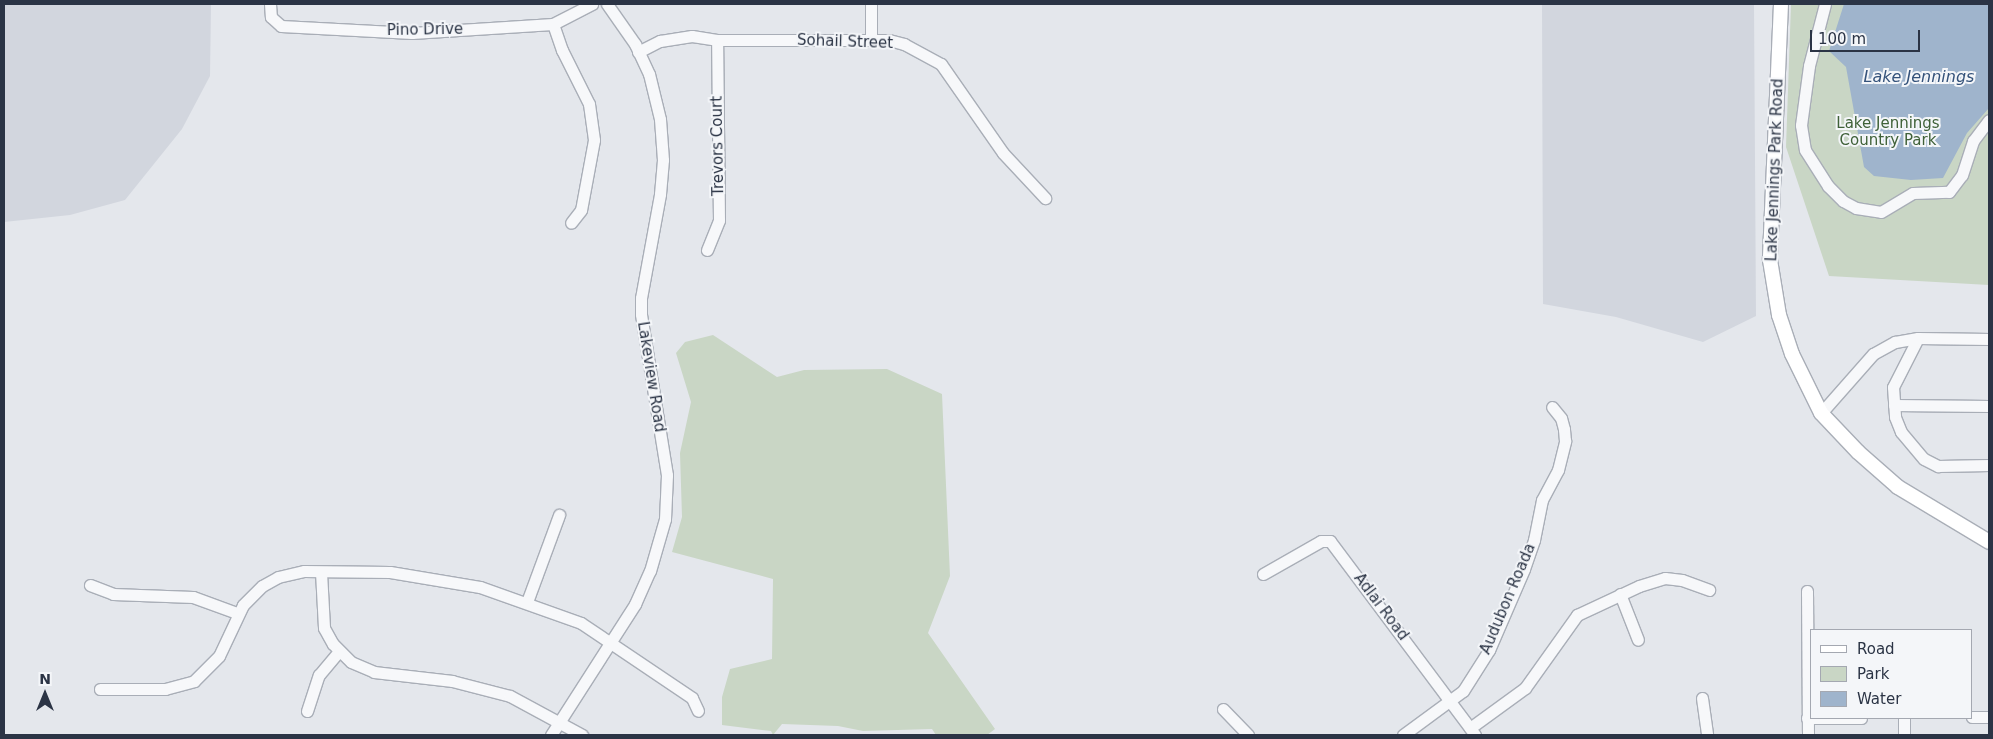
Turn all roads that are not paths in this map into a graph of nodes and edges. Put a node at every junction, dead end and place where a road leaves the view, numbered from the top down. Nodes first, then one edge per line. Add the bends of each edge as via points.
1 (270, 4) edge
2 (592, 4) edge
3 (607, 4) edge
4 (871, 4) edge
5 (1781, 4) edge
6 (1825, 4) edge
7 (553, 24) junction
8 (717, 40) junction
9 (871, 40) junction
10 (638, 52) junction
11 (1989, 120) edge
12 (1045, 198) dead end
13 (571, 223) dead end
14 (707, 250) dead end
15 (1918, 338) junction
16 (1989, 339) edge
17 (1894, 405) junction
18 (1989, 406) edge
19 (1552, 407) dead end
20 (1821, 413) junction
21 (1989, 466) edge
22 (559, 514) dead end
23 (1989, 542) edge
24 (321, 572) junction
25 (1263, 574) dead end
26 (90, 585) dead end
27 (1709, 590) dead end
28 (1807, 591) dead end
29 (1620, 594) junction
30 (527, 602) junction
31 (238, 613) junction
32 (1809, 637) edge
33 (611, 640) junction
34 (1638, 640) dead end
35 (339, 651) junction
36 (100, 690) dead end
37 (1702, 698) dead end
38 (1452, 702) junction
39 (1223, 709) dead end
40 (307, 711) dead end
41 (698, 712) dead end
42 (1973, 717) edge
43 (1989, 717) edge
44 (1807, 718) joint
45 (1904, 719) edge
46 (559, 721) junction
47 (1472, 732) edge
48 (551, 735) edge
49 (582, 735) edge
50 (1248, 735) edge
51 (1403, 735) edge
52 (1708, 735) edge
53 (1808, 735) edge
54 (1904, 735) edge

1 - 7 street, Pino Drive via 271,17 281,26 412,33
2 - 7 street, Pino Drive
3 - 10 street, Lakeview Road
4 - 9 street
5 - 20 main road, Lake Jennings Park Road via 1770,260 1782,323 1792,354
6 - 11 street via 1809,66 1801,125 1805,150 1828,186 1843,201 1873,212 1890,209 1913,194 1949,192 1962,175 1973,141
7 - 13 street via 589,104 594,140 582,210
8 - 9 street, Sohail Street
8 - 10 street, Sohail Street via 676,37
8 - 14 street, Trevors Court via 719,220
9 - 12 street, Sohail Street via 904,44 941,64 1003,153
10 - 33 street, Lakeview Road via 649,74 660,119 663,160 641,314 667,475 662,535 653,562 635,604
15 - 16 street
15 - 17 street via 1893,387
15 - 20 street via 1895,342 1873,354
17 - 18 street
17 - 21 street via 1901,432 1924,459 1938,466
19 - 38 street, Audubon Roada via 1562,418 1565,441 1558,470 1542,500 1534,540 1489,650 1463,691
20 - 23 main road, Lake Jennings Park Road via 1898,487
22 - 30 street
24 - 30 street via 390,572 435,578 480,587
24 - 31 street via 295,572 270,581 255,592
24 - 35 street via 322,619
25 - 38 street, Adlai Road via 1321,541 1330,541
26 - 31 street via 113,594 193,597
27 - 29 street via 1682,580 1665,578
28 - 32 street
29 - 34 street
29 - 47 street via 1577,615 1525,688
30 - 33 street via 582,623
31 - 36 street via 219,656 194,681 165,689
32 - 44 street
33 - 41 street via 692,698
33 - 46 street, Lakeview Road
35 - 40 street via 319,675
35 - 46 street via 366,669 472,685 510,696
37 - 52 street
38 - 47 street, Adlai Road
38 - 51 street, Audubon Roada
39 - 50 street
42 - 43 street
44 - 53 street
45 - 54 street
46 - 48 street, Lakeview Road
46 - 49 street

